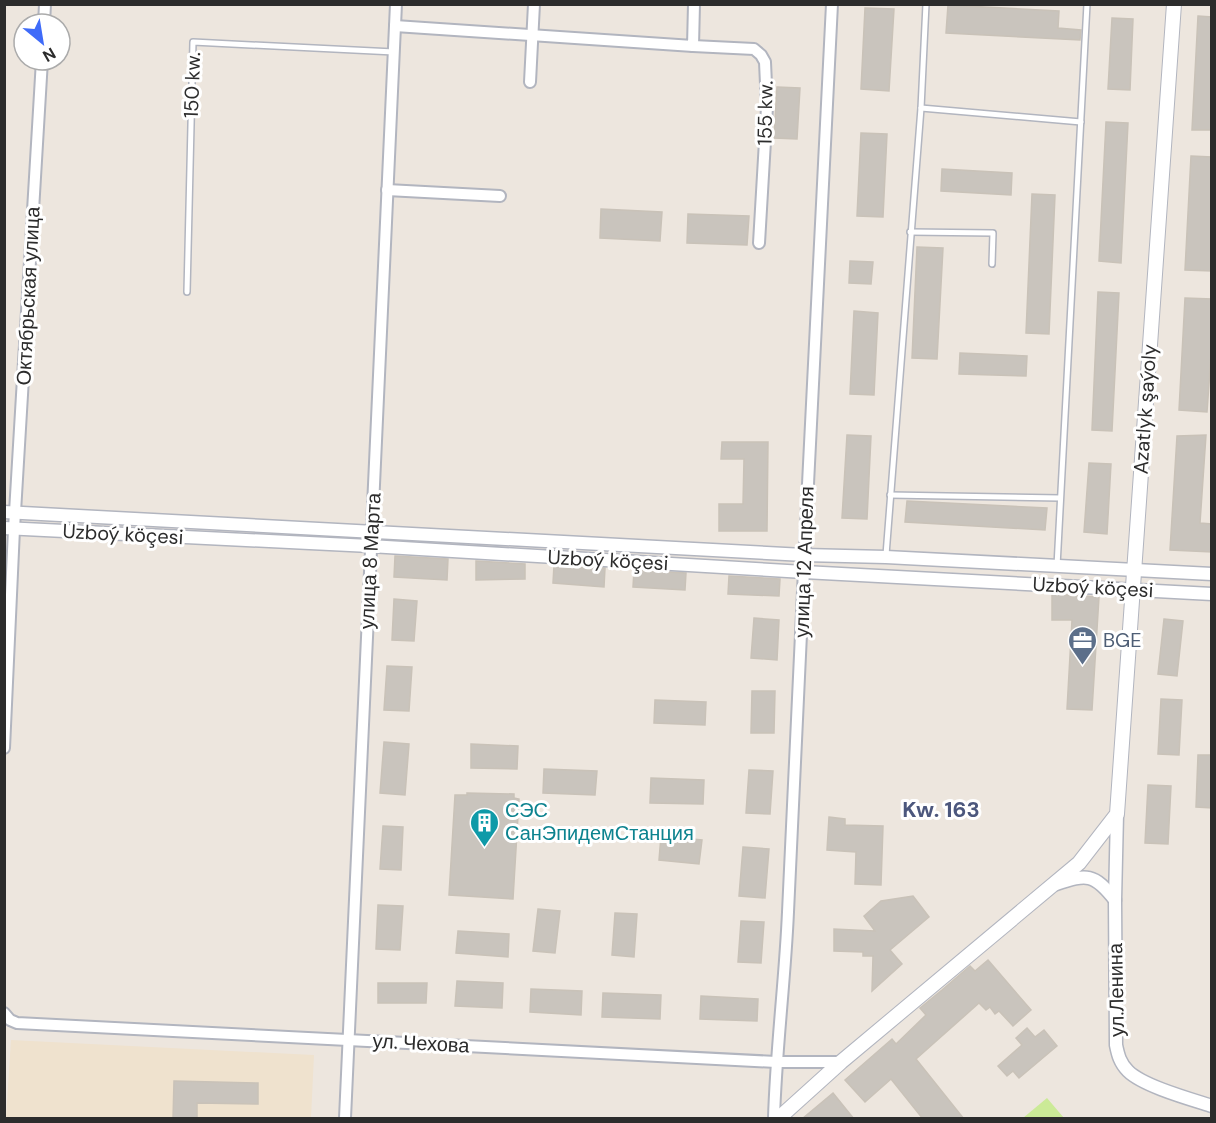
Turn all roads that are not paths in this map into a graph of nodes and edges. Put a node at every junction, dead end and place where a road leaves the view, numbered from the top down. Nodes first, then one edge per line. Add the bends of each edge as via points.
1 (396, 4) edge
2 (534, 4) edge
3 (694, 4) edge
4 (832, 4) edge
5 (926, 4) edge
6 (1087, 4) edge
7 (1174, 4) edge
8 (395, 26) junction
9 (532, 36) junction
10 (693, 45) junction
11 (394, 52) junction
12 (41, 72) edge
13 (530, 82) dead end
14 (921, 108) junction
15 (1081, 122) junction
16 (387, 190) junction
17 (500, 196) dead end
18 (910, 232) junction
19 (759, 243) dead end
20 (992, 264) dead end
21 (187, 292) dead end
22 (890, 495) junction
23 (1060, 498) junction
24 (10, 512) edge
25 (9, 529) edge
26 (372, 532) junction
27 (370, 546) junction
28 (804, 555) junction
29 (886, 557) junction
30 (1057, 567) junction
31 (1133, 571) junction
32 (804, 572) junction
33 (1212, 574) edge
34 (1133, 589) junction
35 (1212, 594) edge
36 (4, 748) edge
37 (1117, 814) junction
38 (1056, 884) junction
39 (1115, 900) junction
40 (4, 1013) edge
41 (350, 1039) junction
42 (776, 1062) junction
43 (841, 1062) junction
44 (1212, 1106) edge
45 (345, 1119) edge
46 (774, 1119) edge
47 (779, 1119) edge

1 - 8 street, улица 8 Марта
2 - 9 street
3 - 10 street
4 - 28 street, улица 12 Апреля
5 - 14 lane
6 - 15 lane
7 - 31 main road, Azatlyk şaýoly
8 - 9 street, 155 kw.
8 - 11 street, улица 8 Марта
9 - 10 street, 155 kw.
9 - 13 street
10 - 19 street, 155 kw. via 754,49 765,62 767,107
11 - 16 street, улица 8 Марта
11 - 21 lane, 150 kw. via 193,42
12 - 24 street, Октябрьская улица
14 - 15 lane
14 - 18 lane
15 - 23 lane
16 - 17 street
16 - 26 street, улица 8 Марта
18 - 20 lane via 993,233
18 - 22 lane
22 - 23 lane
22 - 29 lane
23 - 30 lane
24 - 25 street, Октябрьская улица
24 - 26 street, Uzboý köçesi
25 - 27 street, Uzboý köçesi
25 - 36 street, Октябрьская улица
26 - 27 street, улица 8 Марта
26 - 28 street, Uzboý köçesi
27 - 32 street, Uzboý köçesi
27 - 41 street, улица 8 Марта
28 - 29 street, Uzboý köçesi
28 - 32 street, улица 12 Апреля
29 - 30 street, Uzboý köçesi
30 - 31 street, Uzboý köçesi
31 - 33 street, Uzboý köçesi
31 - 34 main road, Azatlyk şaýoly
32 - 34 street, Uzboý köçesi
32 - 42 street, улица 12 Апреля via 786,974
34 - 35 street, Uzboý köçesi
34 - 37 main road, Azatlyk şaýoly
37 - 38 main road via 1079,863
37 - 39 street, ул.Ленина
38 - 39 street via 1090,877 1104,885
38 - 43 main road
39 - 44 street, ул.Ленина via 1119,1059 1137,1078
40 - 41 street, ул. Чехова via 17,1023
41 - 42 street, ул. Чехова
41 - 45 street, улица 8 Марта
42 - 43 street, ул. Чехова
42 - 46 street, улица 12 Апреля
43 - 47 main road

